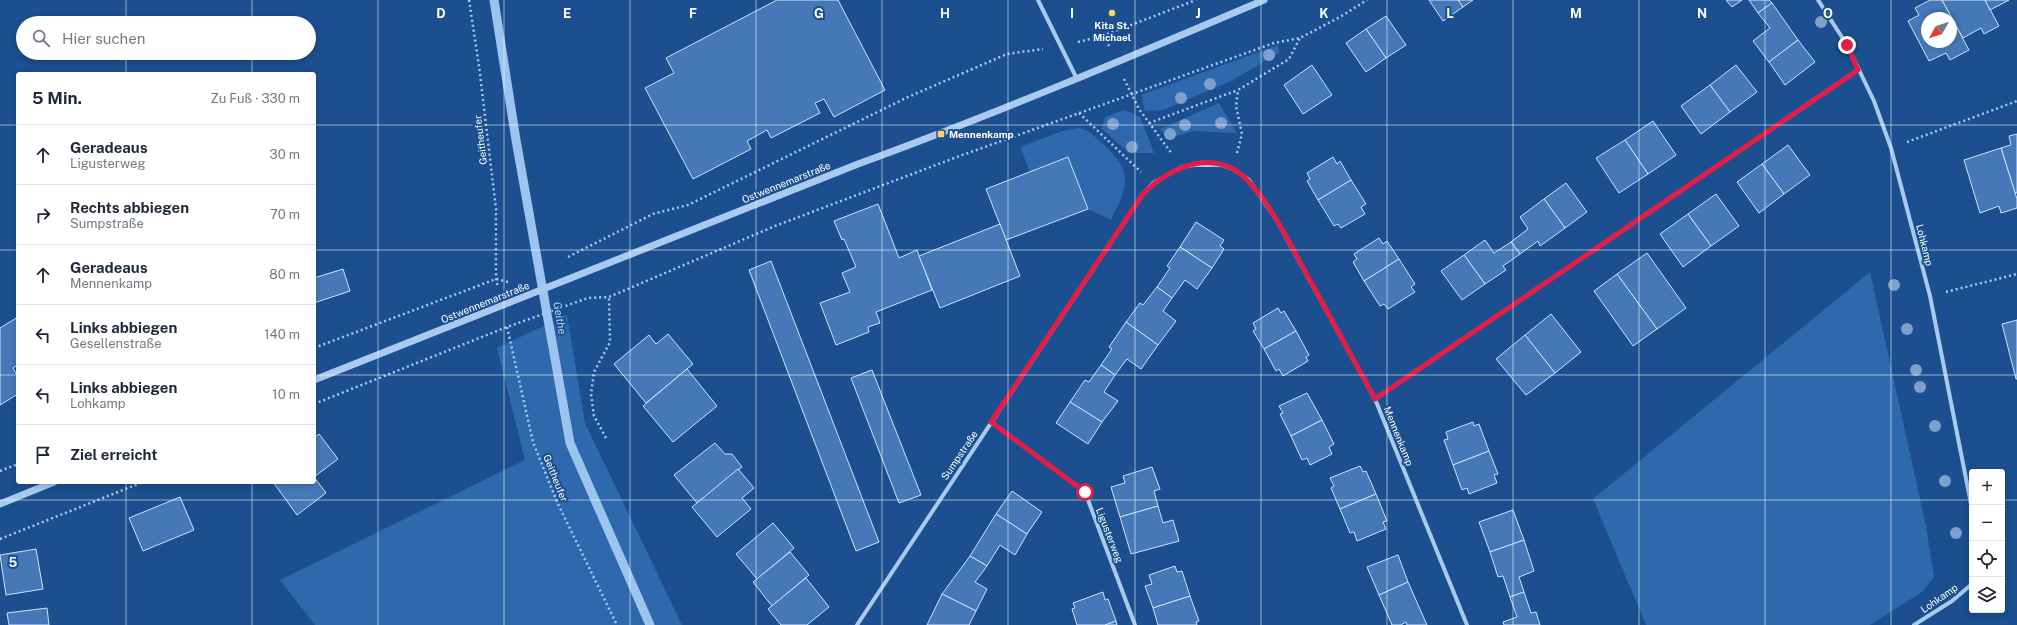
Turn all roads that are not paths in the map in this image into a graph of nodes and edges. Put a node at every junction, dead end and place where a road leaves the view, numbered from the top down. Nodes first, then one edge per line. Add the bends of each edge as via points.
1 (1038, 0) edge
2 (1264, 0) edge
3 (1818, 0) edge
4 (1858, 70) junction
5 (1077, 79) junction
6 (1182, 167) joint
7 (316, 379) edge
8 (1375, 399) junction
9 (991, 422) junction
10 (49, 484) edge
11 (0, 504) edge
12 (1971, 505) edge
13 (1969, 587) edge
14 (857, 625) edge
15 (1135, 625) edge
16 (1467, 625) edge
17 (1914, 625) edge

1 - 5 street
2 - 5 street, Ostwennemarstraße
3 - 4 street, Lohkamp via 1847,45
4 - 8 street
4 - 12 street, Lohkamp via 1874,101 1891,148 1930,296
5 - 7 street, Ostwennemarstraße
6 - 8 street, Mennenkamp via 1222,165 1233,168 1249,180 1276,219
6 - 9 street, Sumpstraße via 1153,183 1143,194
8 - 16 street, Mennenkamp
9 - 14 street, Sumpstraße
9 - 15 street, Ligusterweg via 1085,492
10 - 11 street
13 - 17 street, Lohkamp via 1952,601

